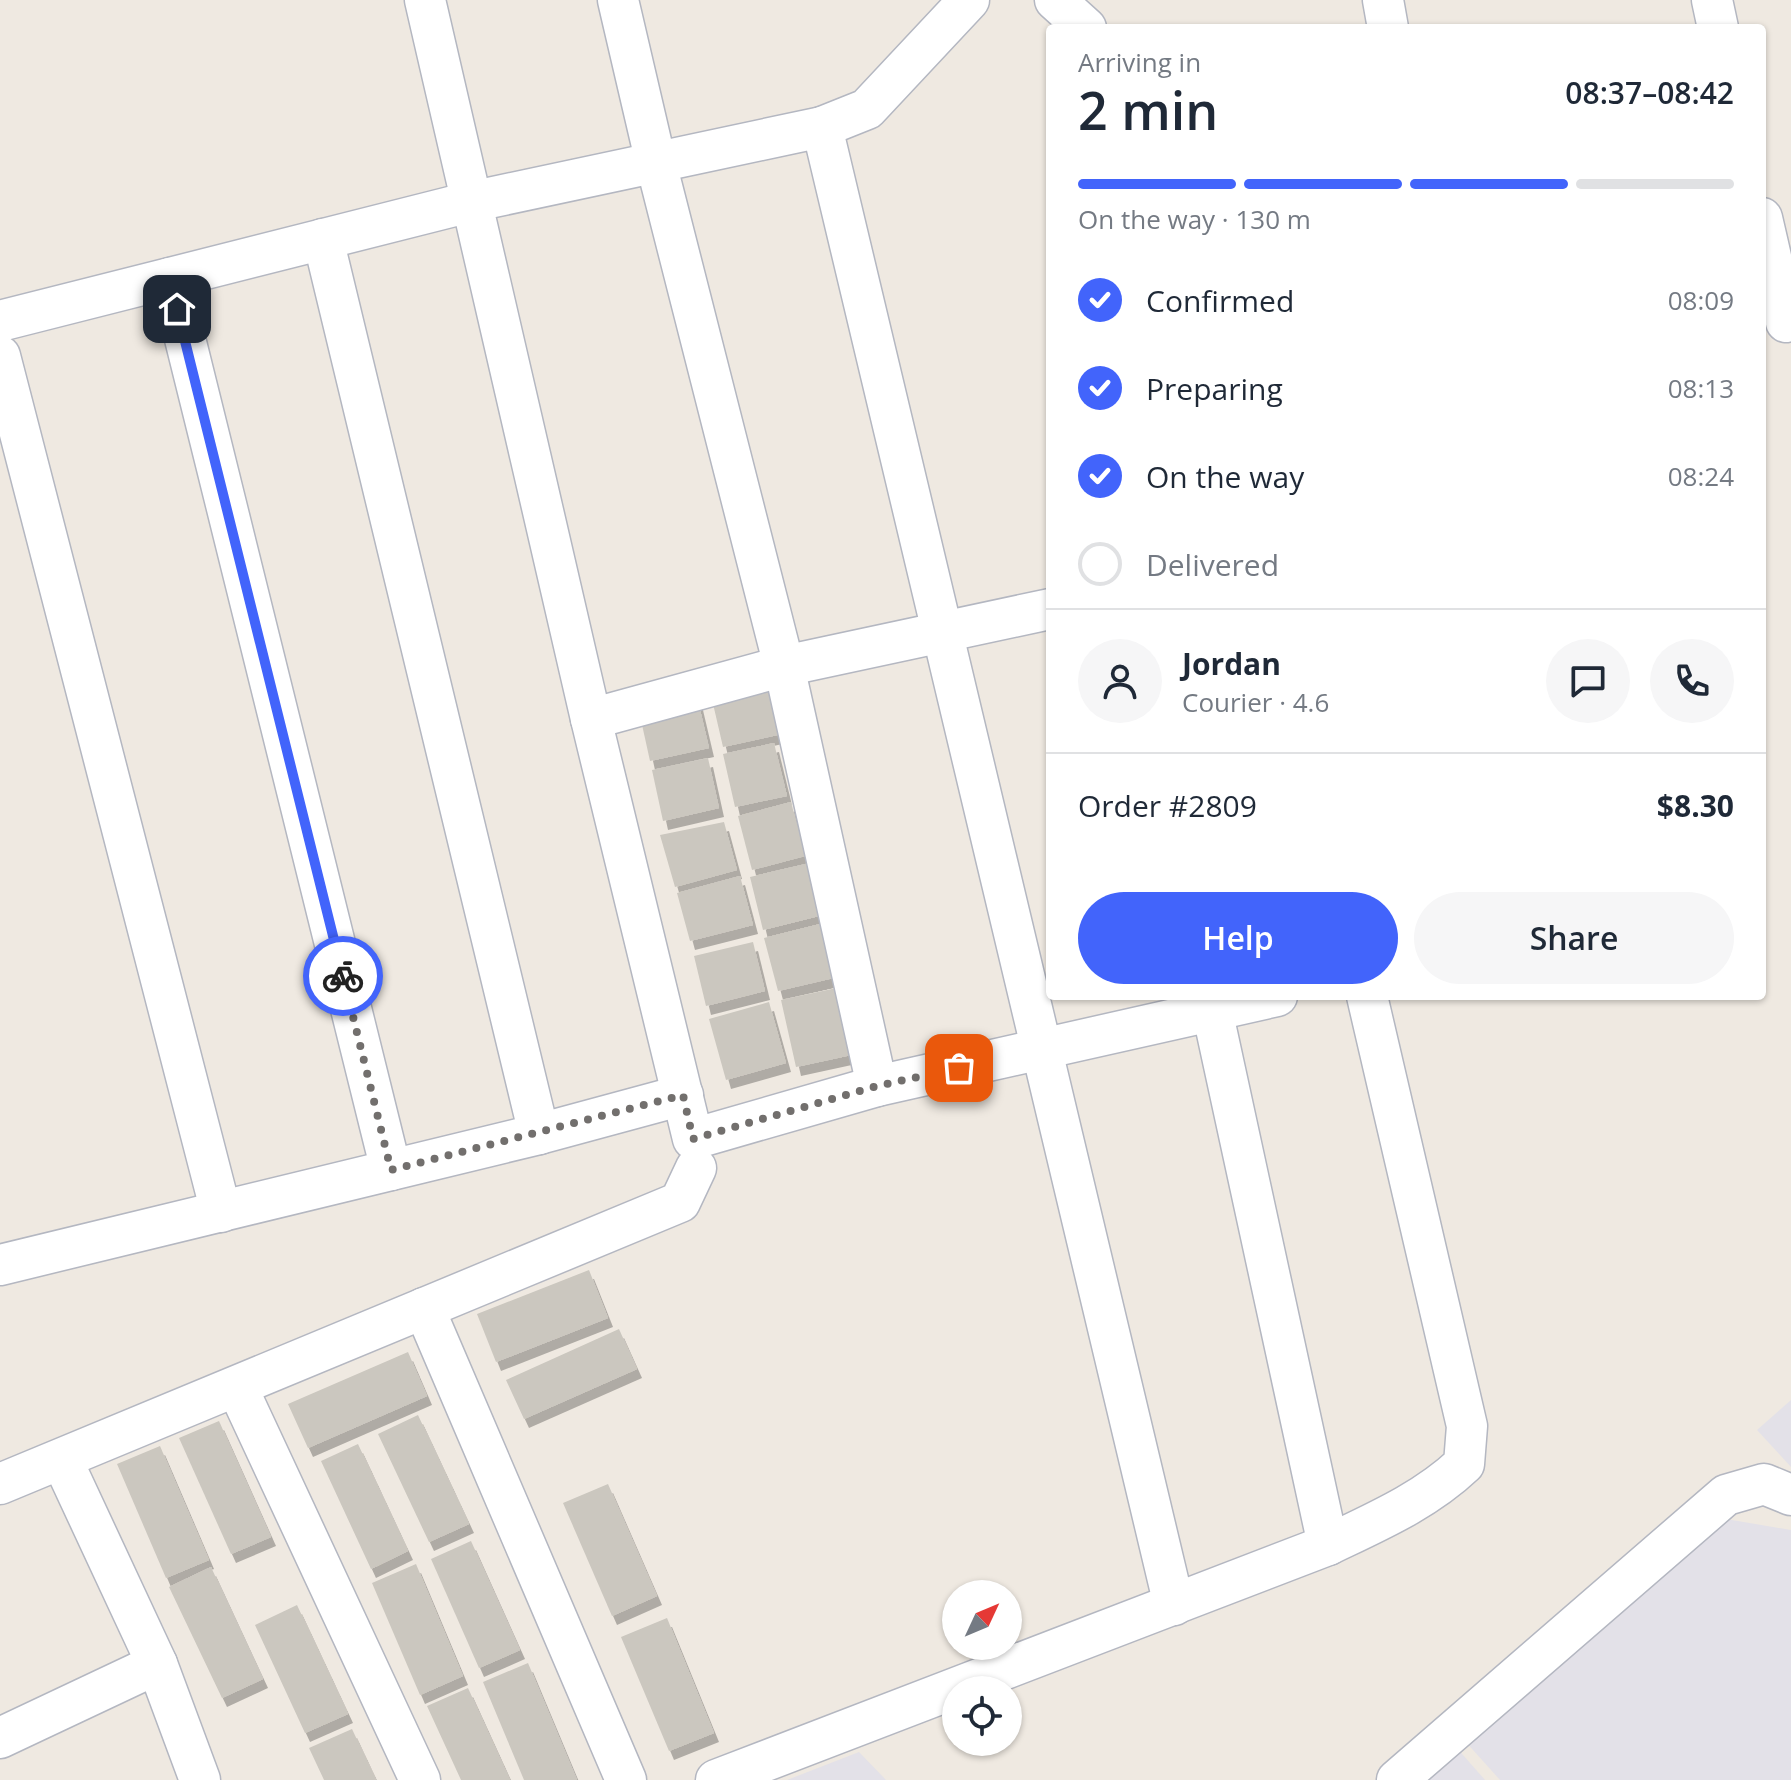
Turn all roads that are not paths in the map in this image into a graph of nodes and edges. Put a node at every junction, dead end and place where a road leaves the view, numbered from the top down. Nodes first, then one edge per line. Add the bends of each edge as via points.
1 (425, 0) edge
2 (618, 0) edge
3 (969, 0) edge
4 (1055, 0) edge
5 (1383, 0) edge
6 (1712, 0) edge
7 (1082, 24) edge
8 (1387, 24) edge
9 (1717, 24) edge
10 (822, 127) junction
11 (656, 163) junction
12 (470, 202) junction
13 (1766, 235) edge
14 (323, 239) junction
15 (170, 278) junction
16 (0, 321) edge
17 (1786, 322) dead end
18 (0, 356) edge
19 (1046, 610) edge
20 (942, 632) junction
21 (784, 666) junction
22 (591, 719) junction
23 (1239, 1000) edge
24 (1368, 1000) edge
25 (1211, 1003) edge
26 (1042, 1050) junction
27 (877, 1086) junction
28 (683, 1095) junction
29 (539, 1134) junction
30 (696, 1168) dead end
31 (391, 1170) junction
32 (221, 1212) junction
33 (0, 1265) edge
34 (424, 1308) junction
35 (237, 1387) junction
36 (62, 1460) junction
37 (0, 1484) edge
38 (1791, 1495) edge
39 (1328, 1545) junction
40 (1174, 1605) junction
41 (157, 1664) junction
42 (0, 1738) edge
43 (200, 1780) edge
44 (420, 1780) edge
45 (626, 1780) edge
46 (716, 1780) edge
47 (1397, 1780) edge

1 - 12 street
2 - 11 street
3 - 10 street via 867,109
4 - 7 street
5 - 8 street
6 - 9 street
10 - 11 street
10 - 20 street
11 - 12 street
11 - 21 street
12 - 14 street
12 - 22 street
13 - 17 street
14 - 15 street
14 - 29 street
15 - 16 street
15 - 31 street
18 - 32 street
19 - 20 street
20 - 21 street
20 - 26 street
21 - 22 street
21 - 27 street
22 - 28 street
23 - 25 street
24 - 39 street via 1467,1426 1464,1464 1441,1486
25 - 26 street
25 - 39 street
26 - 27 street
26 - 40 street
27 - 28 street via 693,1139
28 - 29 street
29 - 31 street
30 - 34 street via 680,1202
31 - 32 street
32 - 33 street
34 - 35 street
34 - 45 street
35 - 36 street
35 - 44 street
36 - 37 street
36 - 41 street
38 - 47 street via 1764,1484 1726,1495
39 - 40 street
40 - 46 street
41 - 42 street
41 - 43 street

